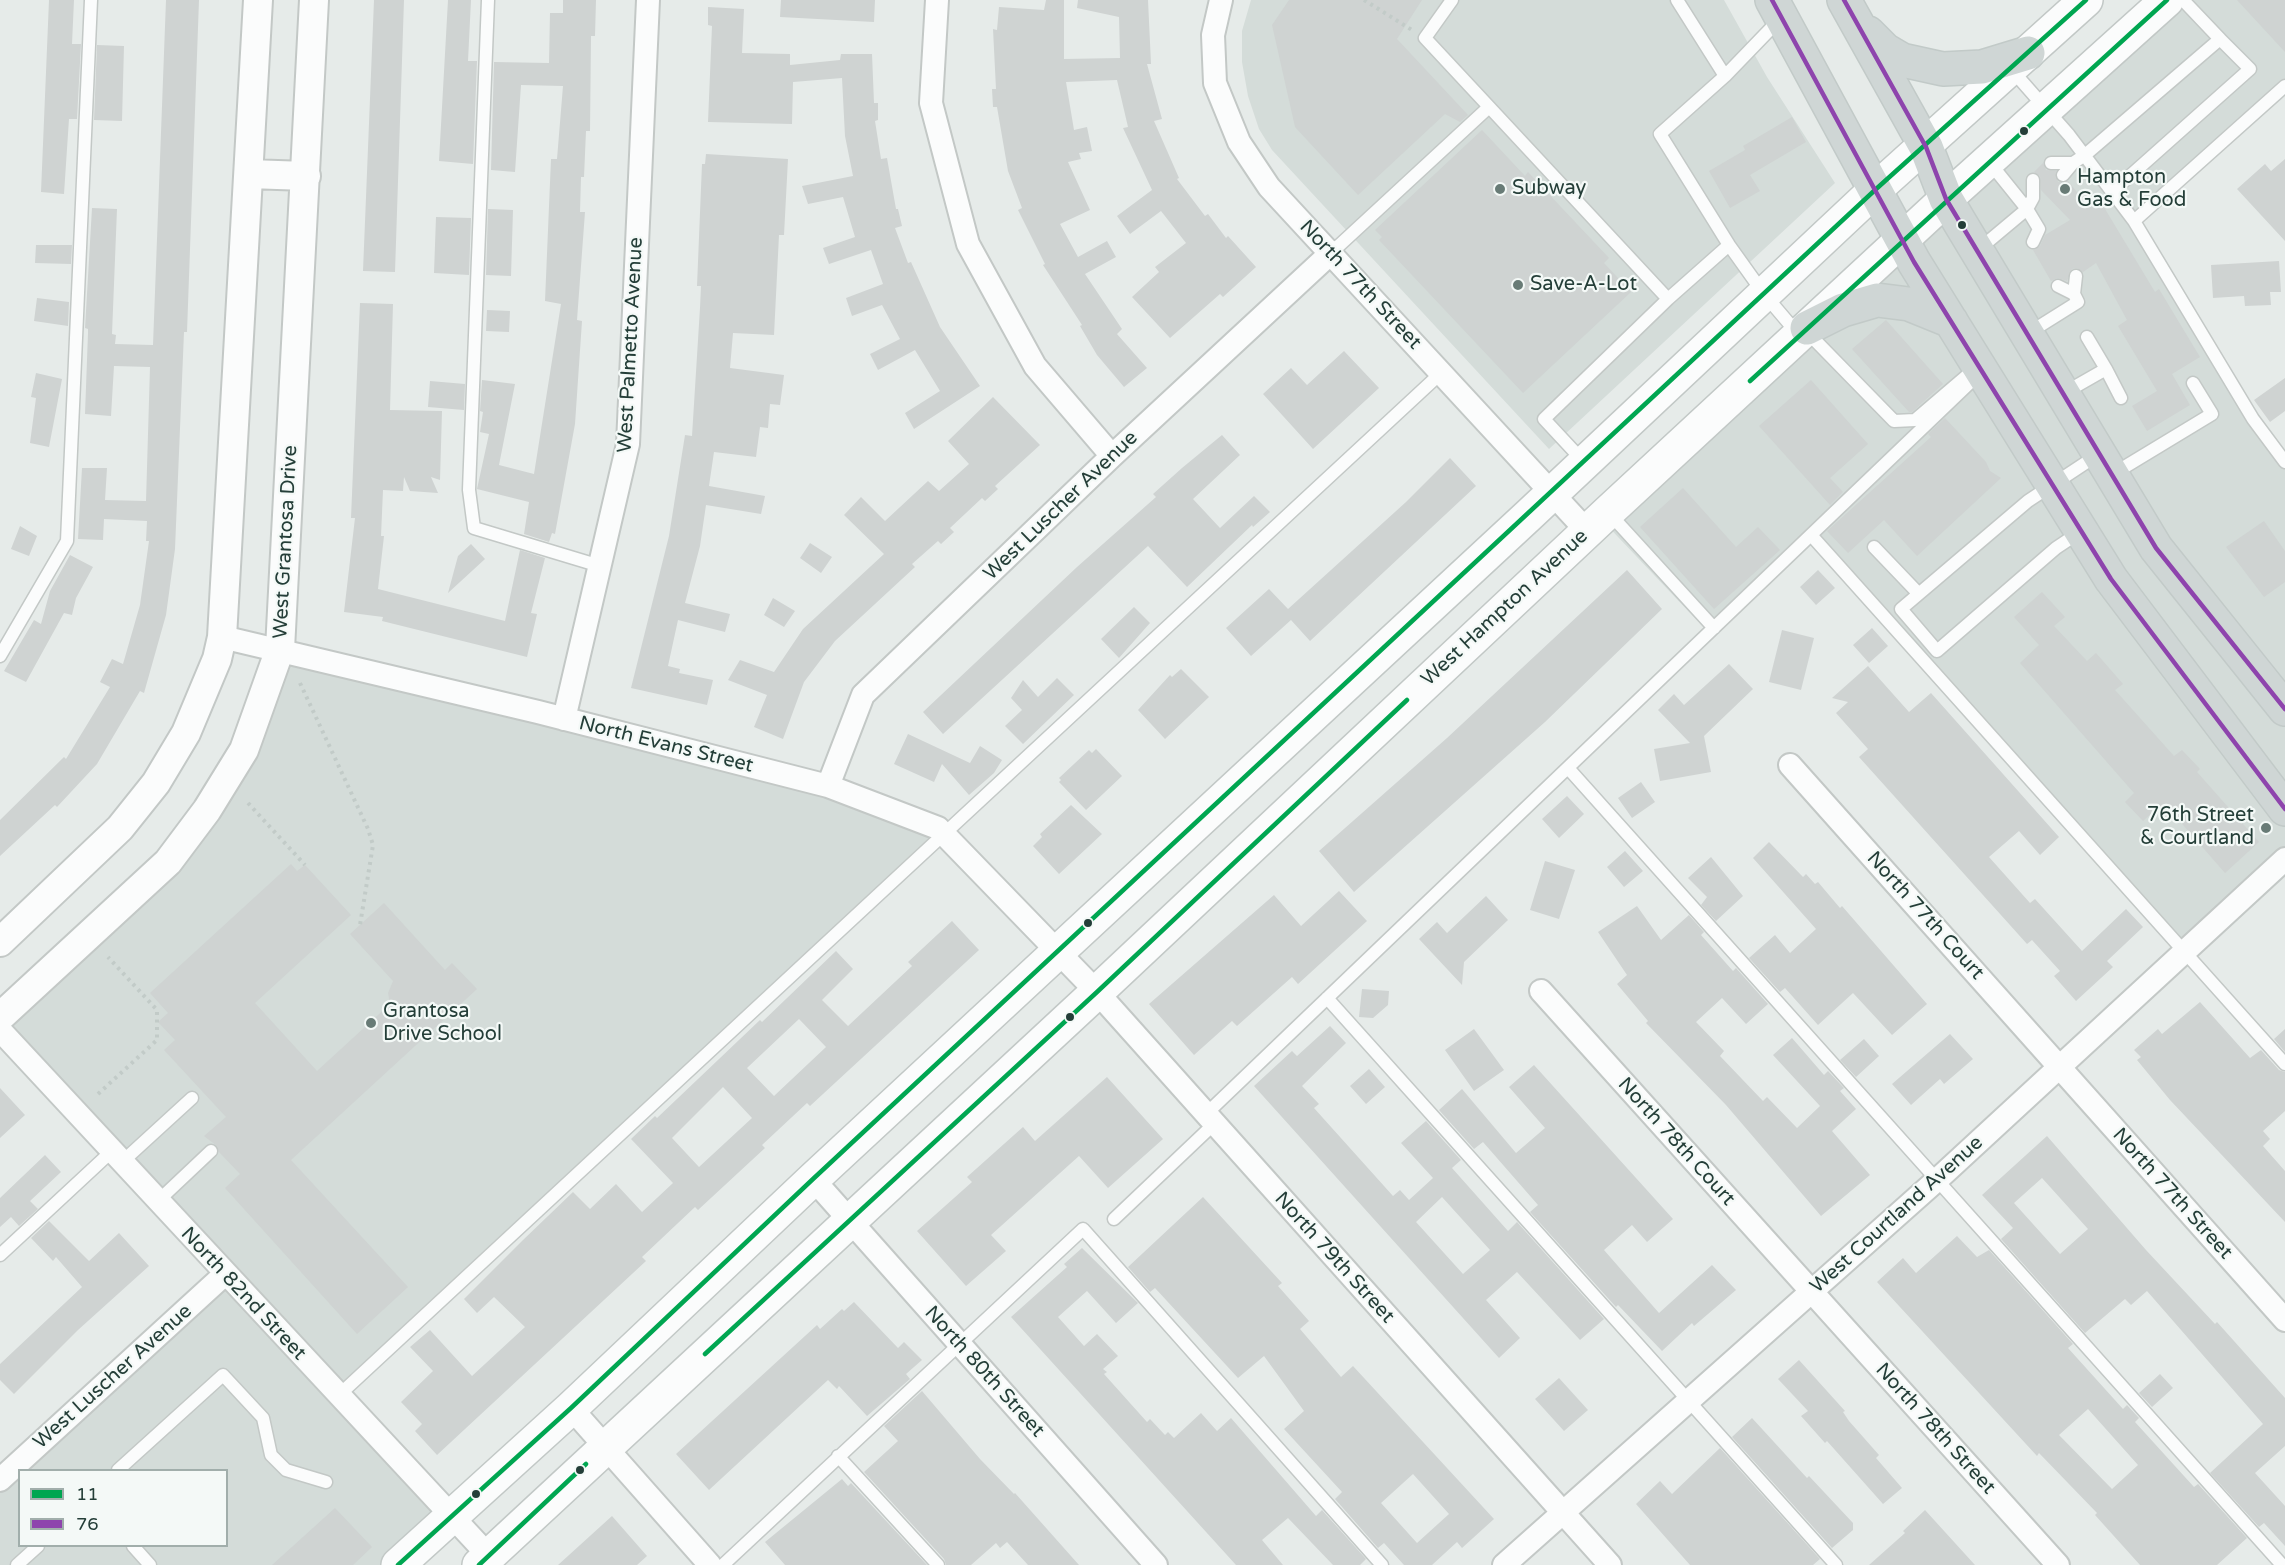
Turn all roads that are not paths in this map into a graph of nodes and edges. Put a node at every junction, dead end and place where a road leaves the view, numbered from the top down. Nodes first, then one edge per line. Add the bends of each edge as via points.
1 (91, 0) edge
2 (258, 0) edge
3 (314, 0) edge
4 (488, 0) edge
5 (648, 0) edge
6 (937, 0) edge
7 (1221, 0) edge
8 (1452, 0) edge
9 (1677, 0) edge
10 (2086, 0) edge
11 (2167, 0) edge
12 (2183, 0) edge
13 (1849, 8) edge
14 (1777, 9) edge
15 (2220, 39) junction
16 (2019, 61) junction
17 (1725, 76) junction
18 (2285, 86) edge
19 (1489, 108) junction
20 (2047, 109) junction
21 (1926, 147) junction
22 (2085, 155) junction
23 (1988, 161) junction
24 (2051, 163) dead end
25 (2073, 163) junction
26 (249, 174) junction
27 (2063, 175) dead end
28 (306, 176) junction
29 (2032, 180) dead end
30 (1875, 190) junction
31 (2113, 191) junction
32 (1946, 199) junction
33 (2034, 200) junction
34 (2134, 221) junction
35 (1902, 240) junction
36 (2033, 242) dead end
37 (1729, 245) junction
38 (1977, 251) junction
39 (1332, 252) junction
40 (2076, 276) dead end
41 (2058, 286) dead end
42 (1764, 294) junction
43 (2074, 294) junction
44 (1668, 299) junction
45 (1952, 321) junction
46 (1804, 331) junction
47 (2027, 334) junction
48 (2087, 338) dead end
49 (1980, 368) junction
50 (2106, 369) junction
51 (1441, 373) junction
52 (2193, 383) dead end
53 (2063, 393) junction
54 (2121, 398) dead end
55 (1112, 456) junction
56 (2285, 462) edge
57 (1585, 463) junction
58 (2106, 464) junction
59 (2052, 484) junction
60 (1552, 494) junction
61 (1598, 521) junction
62 (2081, 531) junction
63 (1811, 535) junction
64 (1874, 547) dead end
65 (600, 566) junction
66 (1918, 593) junction
67 (1714, 628) junction
68 (222, 637) junction
69 (280, 649) junction
70 (0, 656) edge
71 (2285, 709) edge
72 (564, 719) junction
73 (1790, 765) dead end
74 (1568, 768) junction
75 (828, 786) junction
76 (2285, 809) edge
77 (945, 835) junction
78 (2285, 859) edge
79 (0, 942) edge
80 (1057, 952) junction
81 (2184, 952) junction
82 (1541, 991) dead end
83 (1097, 992) junction
84 (1327, 998) junction
85 (0, 1017) edge
86 (0, 1030) edge
87 (2285, 1064) edge
88 (2060, 1067) junction
89 (192, 1098) dead end
90 (1210, 1120) junction
91 (211, 1151) dead end
92 (117, 1157) junction
93 (813, 1179) junction
94 (1938, 1179) junction
95 (158, 1201) junction
96 (1114, 1219) dead end
97 (850, 1220) junction
98 (0, 1255) edge
99 (225, 1274) junction
100 (1811, 1292) junction
101 (2285, 1320) edge
102 (959, 1344) junction
103 (338, 1396) junction
104 (1688, 1401) junction
105 (571, 1408) junction
106 (605, 1446) junction
107 (838, 1456) junction
108 (119, 1469) edge
109 (0, 1480) edge
110 (326, 1482) dead end
111 (1563, 1513) junction
112 (452, 1516) junction
113 (36, 1547) edge
114 (135, 1547) edge
115 (484, 1560) edge
116 (17, 1565) edge
117 (150, 1565) edge
118 (398, 1565) edge
119 (710, 1565) edge
120 (723, 1565) edge
121 (938, 1565) edge
122 (1156, 1565) edge
123 (1382, 1565) edge
124 (1504, 1565) edge
125 (1610, 1565) edge
126 (1836, 1565) edge
127 (2058, 1565) edge
128 (2282, 1565) edge

1 - 70 lane via 67,541
2 - 26 street
3 - 28 street, West Grantosa Drive
4 - 65 lane via 469,490 474,528
5 - 65 street, West Palmetto Avenue via 628,444
6 - 55 street via 931,104 968,244 1035,366
7 - 39 street, North 77th Street via 1213,35 1215,82 1239,142 1269,187
8 - 19 lane via 1425,38
9 - 17 lane
10 - 16 main road
11 - 20 main road, West Hampton Avenue
12 - 15 lane
13 - 16 main road via 1885,50 1919,65 1964,69
13 - 21 main road
14 - 17 lane
14 - 30 main road
15 - 22 lane
15 - 31 lane via 2250,69
16 - 20 lane
16 - 21 main road
17 - 37 lane via 1660,134
18 - 34 lane
19 - 39 lane
19 - 44 lane
20 - 22 lane
20 - 23 main road, West Hampton Avenue
21 - 30 main road
21 - 32 main road
22 - 25 lane
22 - 31 lane
23 - 32 main road, West Hampton Avenue
23 - 33 lane
24 - 25 lane
25 - 27 lane
26 - 28 street
26 - 68 street
28 - 69 street, West Grantosa Drive
29 - 33 lane
30 - 35 main road
30 - 42 main road
31 - 34 lane
32 - 35 main road, West Hampton Avenue
32 - 38 main road
33 - 36 lane via 2044,230
33 - 38 lane
34 - 56 lane via 2253,418
35 - 45 main road
35 - 46 main road, West Hampton Avenue
37 - 42 lane
37 - 44 lane
38 - 47 main road
39 - 51 street, North 77th Street
39 - 55 street, West Luscher Avenue
40 - 43 lane
41 - 43 lane
42 - 46 lane
42 - 57 main road
43 - 47 lane via 2078,302
44 - 57 lane via 1544,419
45 - 46 main road via 1928,309 1877,300 1843,310
45 - 49 main road
46 - 49 lane via 1894,421 1915,420
46 - 61 main road, West Hampton Avenue
47 - 53 main road
48 - 50 lane
49 - 59 main road
49 - 63 lane
50 - 53 lane
50 - 54 lane
51 - 60 street, North 77th Street
51 - 77 lane
52 - 58 lane via 2212,414
53 - 58 main road
55 - 75 street, West Luscher Avenue via 864,695
57 - 60 main road
58 - 59 lane
58 - 71 main road via 2156,548
59 - 62 main road
59 - 66 lane
60 - 61 street, North 77th Street
60 - 80 main road
61 - 67 lane
61 - 83 main road, West Hampton Avenue
62 - 66 lane via 1937,651 1901,609
62 - 76 main road via 2111,579
63 - 67 lane
63 - 81 lane
64 - 66 lane
65 - 72 street, West Palmetto Avenue
67 - 74 lane
68 - 69 street, North Evans Street
68 - 79 street via 204,695 156,783 120,828
69 - 72 street, North Evans Street
69 - 85 street, West Grantosa Drive via 244,750 207,810 168,862
72 - 75 street, North Evans Street
73 - 88 street, North 77th Court
74 - 84 lane
74 - 94 lane
75 - 77 street, North Evans Street via 938,828
77 - 80 street, North Evans Street
77 - 103 lane
78 - 81 street, West Courtland Avenue
80 - 83 street, North 79th Street
80 - 93 main road
81 - 87 lane
81 - 88 street, West Courtland Avenue
82 - 100 street, North 78th Court
83 - 90 street, North 79th Street
83 - 97 main road, West Hampton Avenue
84 - 90 lane
84 - 104 lane
86 - 92 street, North 82nd Street
88 - 94 street, West Courtland Avenue
88 - 101 street, North 77th Street
89 - 92 lane
90 - 96 lane
90 - 111 street, North 79th Street
91 - 95 lane
92 - 95 street, North 82nd Street
92 - 98 lane
93 - 97 street, North 80th Street
93 - 105 main road
94 - 100 street, West Courtland Avenue
94 - 128 lane
95 - 99 street, North 82nd Street
97 - 102 street, North 80th Street
97 - 106 main road, West Hampton Avenue
99 - 103 street, North 82nd Street
99 - 109 street, West Luscher Avenue
100 - 104 street, West Courtland Avenue
100 - 127 street, North 78th Street
102 - 107 lane
102 - 122 street, North 80th Street
102 - 123 lane via 1083,1229
103 - 112 street, North 82nd Street
104 - 111 street, West Courtland Avenue
104 - 126 lane
105 - 106 street
105 - 112 main road
106 - 115 main road, West Hampton Avenue
106 - 119 street
107 - 120 lane
107 - 121 lane
108 - 110 lane via 223,1375 263,1418 271,1455 286,1470
111 - 124 street, West Courtland Avenue
111 - 125 street, North 79th Street
112 - 115 street, North 82nd Street
112 - 118 main road
113 - 116 lane
114 - 117 lane

